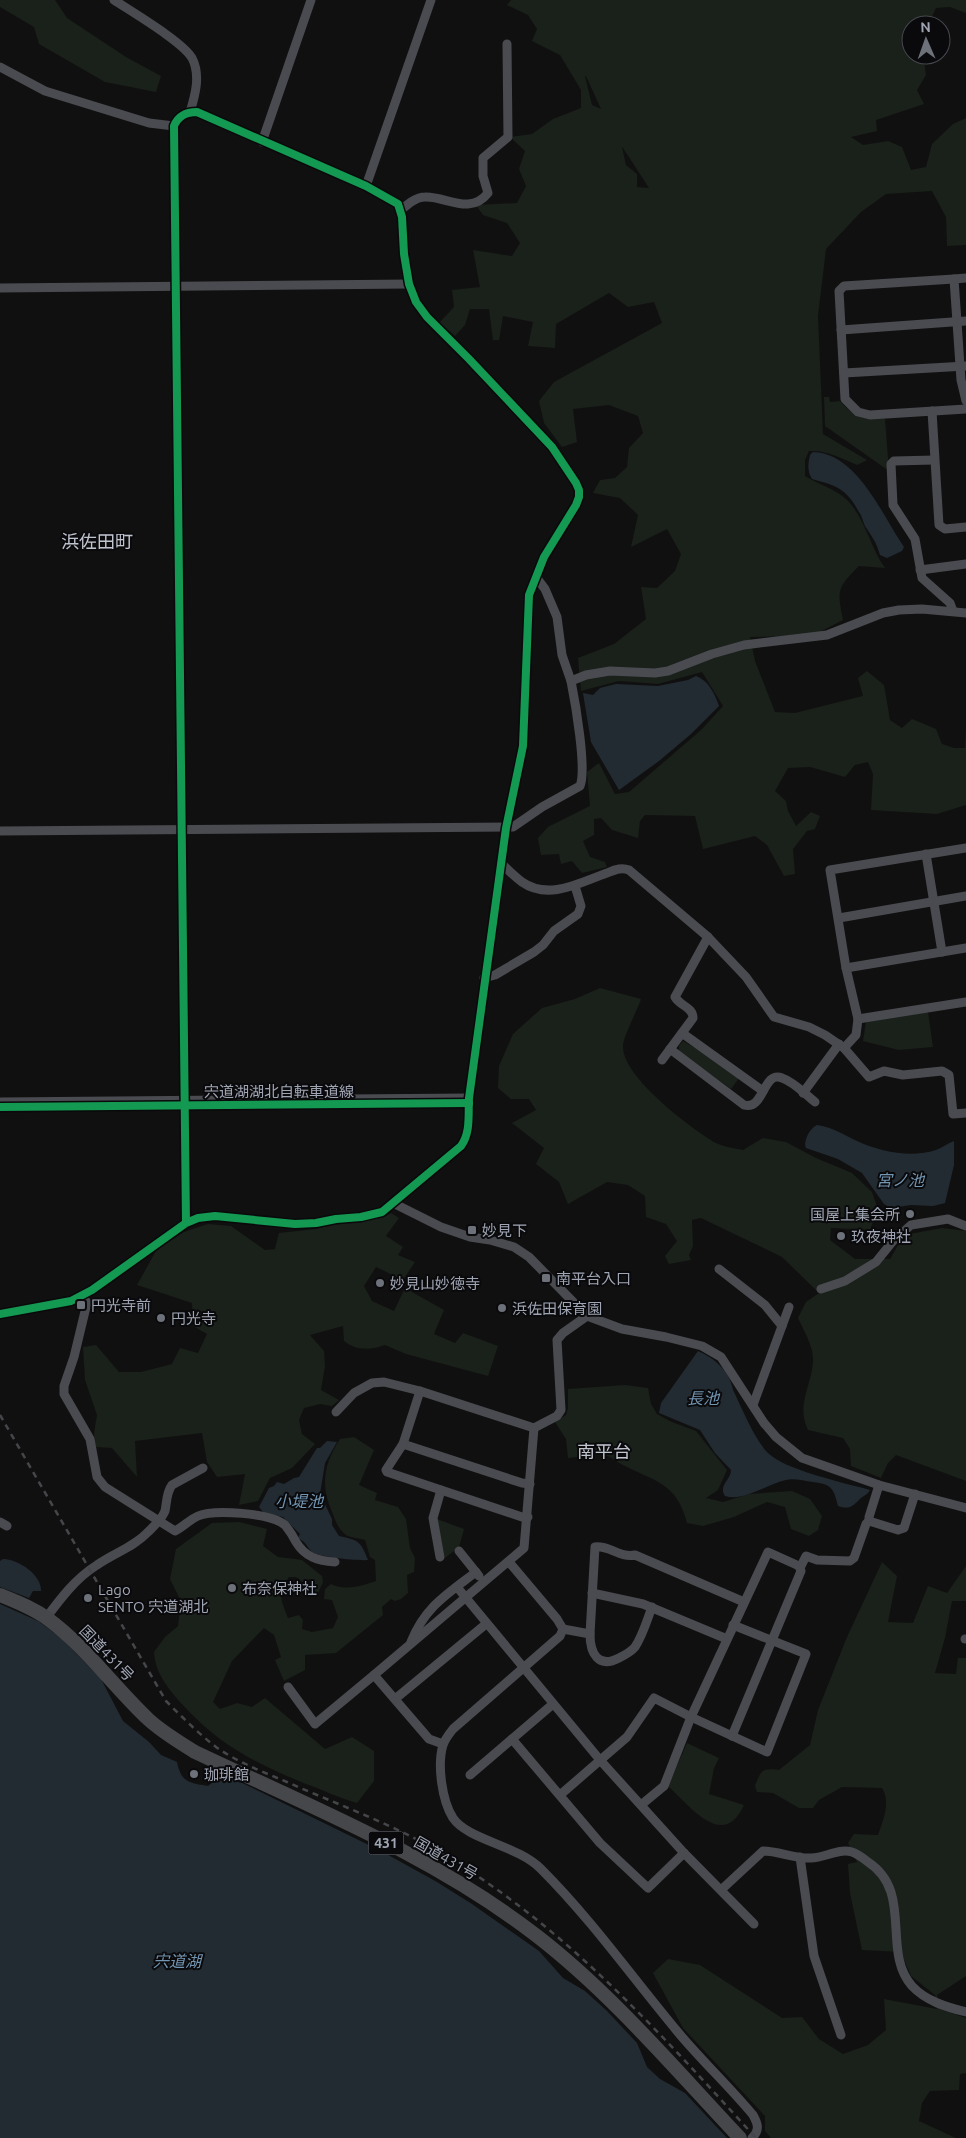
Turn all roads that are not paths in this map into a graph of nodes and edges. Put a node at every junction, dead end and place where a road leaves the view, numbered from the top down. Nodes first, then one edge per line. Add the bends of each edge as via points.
1 (114, 0) edge
2 (311, 0) edge
3 (431, 0) edge
4 (507, 44) dead end
5 (0, 67) edge
6 (190, 112) junction
7 (174, 126) junction
8 (262, 142) junction
9 (366, 186) junction
10 (401, 210) junction
11 (966, 278) edge
12 (954, 279) junction
13 (409, 284) junction
14 (0, 288) edge
15 (176, 288) junction
16 (961, 321) edge
17 (841, 330) junction
18 (963, 366) edge
19 (844, 373) junction
20 (966, 401) edge
21 (966, 408) edge
22 (932, 411) junction
23 (934, 460) junction
24 (966, 527) edge
25 (966, 564) edge
26 (920, 570) junction
27 (536, 577) junction
28 (953, 611) junction
29 (966, 613) edge
30 (571, 681) junction
31 (506, 828) junction
32 (182, 830) junction
33 (0, 831) edge
34 (966, 848) edge
35 (926, 854) junction
36 (502, 864) junction
37 (575, 886) junction
38 (966, 896) edge
39 (934, 901) junction
40 (839, 918) junction
41 (708, 937) junction
42 (966, 948) edge
43 (942, 952) junction
44 (846, 968) junction
45 (484, 978) junction
46 (966, 1002) edge
47 (858, 1020) junction
48 (682, 1033) junction
49 (842, 1046) junction
50 (670, 1049) junction
51 (662, 1060) dead end
52 (763, 1091) junction
53 (803, 1093) junction
54 (469, 1098) junction
55 (185, 1100) junction
56 (0, 1102) edge
57 (815, 1102) dead end
58 (966, 1113) edge
59 (393, 1204) junction
60 (186, 1223) junction
61 (966, 1226) edge
62 (719, 1269) dead end
63 (821, 1290) dead end
64 (82, 1295) junction
65 (789, 1307) dead end
66 (0, 1314) edge
67 (587, 1316) junction
68 (782, 1326) junction
69 (420, 1391) junction
70 (754, 1405) junction
71 (336, 1412) dead end
72 (534, 1428) junction
73 (403, 1444) junction
74 (203, 1468) dead end
75 (530, 1484) junction
76 (879, 1485) junction
77 (441, 1490) junction
78 (915, 1494) junction
79 (966, 1508) edge
80 (528, 1517) junction
81 (870, 1521) junction
82 (158, 1522) junction
83 (459, 1551) dead end
84 (440, 1557) dead end
85 (335, 1562) dead end
86 (509, 1562) junction
87 (800, 1568) junction
88 (476, 1572) junction
89 (484, 1582) junction
90 (457, 1587) junction
91 (592, 1593) junction
92 (0, 1595) edge
93 (466, 1598) junction
94 (744, 1602) junction
95 (652, 1607) junction
96 (46, 1618) junction
97 (486, 1624) junction
98 (733, 1625) junction
99 (563, 1629) junction
100 (590, 1634) junction
101 (727, 1639) junction
102 (772, 1640) junction
103 (410, 1644) junction
104 (525, 1669) junction
105 (374, 1675) junction
106 (288, 1687) dead end
107 (395, 1699) junction
108 (553, 1704) junction
109 (690, 1717) junction
110 (732, 1736) junction
111 (512, 1739) junction
112 (443, 1744) junction
113 (600, 1760) junction
114 (470, 1775) dead end
115 (560, 1795) junction
116 (641, 1805) junction
117 (684, 1853) junction
118 (800, 1857) junction
119 (721, 1890) junction
120 (754, 1924) dead end
121 (966, 2012) edge
122 (841, 2035) dead end
123 (740, 2138) edge
124 (752, 2138) edge

1 - 6 street via 172,39 192,57 196,83
2 - 8 street
3 - 9 street
4 - 10 street via 508,138 483,158 483,176 488,193 470,203 456,204 425,197 414,200
5 - 7 street via 45,90 149,123
6 - 7 street via 176,120
6 - 8 street via 197,112
7 - 15 street
8 - 9 street
9 - 10 street via 398,204
10 - 13 street
11 - 12 street
12 - 16 street
12 - 17 street via 844,286 839,291
13 - 15 street
13 - 27 street via 427,317 552,447 576,483 579,497 576,505
14 - 15 street
15 - 32 street
16 - 17 street
16 - 18 street
17 - 19 street
18 - 19 street
18 - 20 street via 962,389
19 - 22 street via 845,399 858,412 870,415
21 - 22 street
22 - 23 street
23 - 24 street via 939,525 945,528
23 - 26 street via 894,461 891,464 893,504 915,539
25 - 26 street
26 - 28 street via 922,578 950,603
27 - 30 street via 557,617 562,655
27 - 31 street via 529,595 523,746
28 - 29 street
28 - 30 street via 899,610 883,613 827,636 744,645 668,671 610,671
30 - 31 street via 582,768 580,786 513,827
31 - 32 street
31 - 36 street
32 - 33 street
32 - 55 street
34 - 35 street
35 - 39 street
35 - 40 street via 830,870
36 - 37 street via 524,884 560,890
36 - 45 street
37 - 41 street via 618,869 629,870
37 - 45 street via 581,906 578,914 554,930 534,952
38 - 39 street
39 - 40 street
39 - 43 street
40 - 44 street
41 - 48 street via 675,997 694,1016
41 - 49 street via 746,977 774,1017 825,1034
42 - 43 street
43 - 44 street
44 - 47 street
45 - 54 street
46 - 47 street
47 - 49 street via 856,1035
48 - 50 street
48 - 52 street
49 - 53 street
49 - 58 street via 869,1077 884,1071 903,1075 942,1071 949,1075 953,1114
50 - 51 street
50 - 52 street via 744,1105 756,1103
52 - 53 street via 772,1079 779,1077
53 - 57 street
54 - 55 street
54 - 59 street via 467,1138 462,1146
55 - 56 street
55 - 60 street
59 - 60 street via 382,1212 362,1217 316,1223 215,1216
59 - 67 street via 441,1227 514,1247
60 - 64 street
61 - 63 street via 948,1219 911,1225 892,1240 876,1262 845,1281
62 - 68 street via 764,1305
64 - 66 street via 71,1301
64 - 82 street via 87,1303 64,1394 90,1440 97,1476 105,1487
65 - 68 street
67 - 70 street via 607,1325 708,1349 726,1362
67 - 72 street via 559,1336 562,1410
68 - 70 street
69 - 71 street via 392,1382 379,1382 354,1393
69 - 72 street
69 - 73 street
70 - 76 street via 776,1438 802,1458
72 - 75 street
73 - 75 street
73 - 77 street via 386,1472
74 - 82 street via 172,1485
75 - 80 street
76 - 78 street
76 - 81 street
77 - 80 street
77 - 84 street via 433,1518
78 - 79 street
78 - 81 street via 904,1528 898,1530
80 - 86 street via 524,1548
81 - 87 street via 850,1561 816,1560 806,1556
82 - 85 street via 175,1531 201,1515 258,1516 285,1525 304,1553 321,1561
82 - 96 street via 137,1542 84,1575
83 - 88 street
86 - 89 street
86 - 99 street
87 - 94 street via 768,1552
87 - 102 street
88 - 89 street
88 - 90 street
89 - 93 street
90 - 93 street
90 - 103 street via 429,1609
91 - 94 street via 593,1552 600,1546 626,1557 635,1555
91 - 95 street
91 - 100 street
92 - 96 highway, 国道431号 / 431
93 - 97 street
93 - 103 street
94 - 98 street
95 - 100 street via 635,1647 612,1662 603,1662 594,1654 590,1647
95 - 101 street
96 - 123 highway, 国道431号 / 431 via 65,1632 168,1736 417,1858 470,1889 537,1936 610,2001
97 - 104 street
97 - 107 street
98 - 101 street
98 - 102 street
99 - 100 street
99 - 104 street via 560,1636 530,1660
101 - 109 street
102 - 110 street
102 - 110 street via 806,1654 770,1744 766,1752
103 - 105 street
104 - 108 street
104 - 112 street via 453,1729
105 - 106 street via 315,1724
105 - 107 street
107 - 112 street via 429,1739
108 - 111 street
108 - 113 street
109 - 110 street
109 - 113 street via 654,1698 627,1737
109 - 116 street via 664,1786
111 - 114 street
111 - 115 street
112 - 124 street via 442,1784 454,1820 467,1831 527,1857 541,1869 677,2031 753,2115 758,2129
113 - 115 street
113 - 116 street
115 - 117 street via 600,1843 648,1888
116 - 117 street
117 - 119 street
118 - 119 street via 762,1851
118 - 121 street via 812,1858 844,1851 856,1854 875,1866 893,1895 899,1957 911,1984 943,2006
118 - 122 street via 814,1956
119 - 120 street

